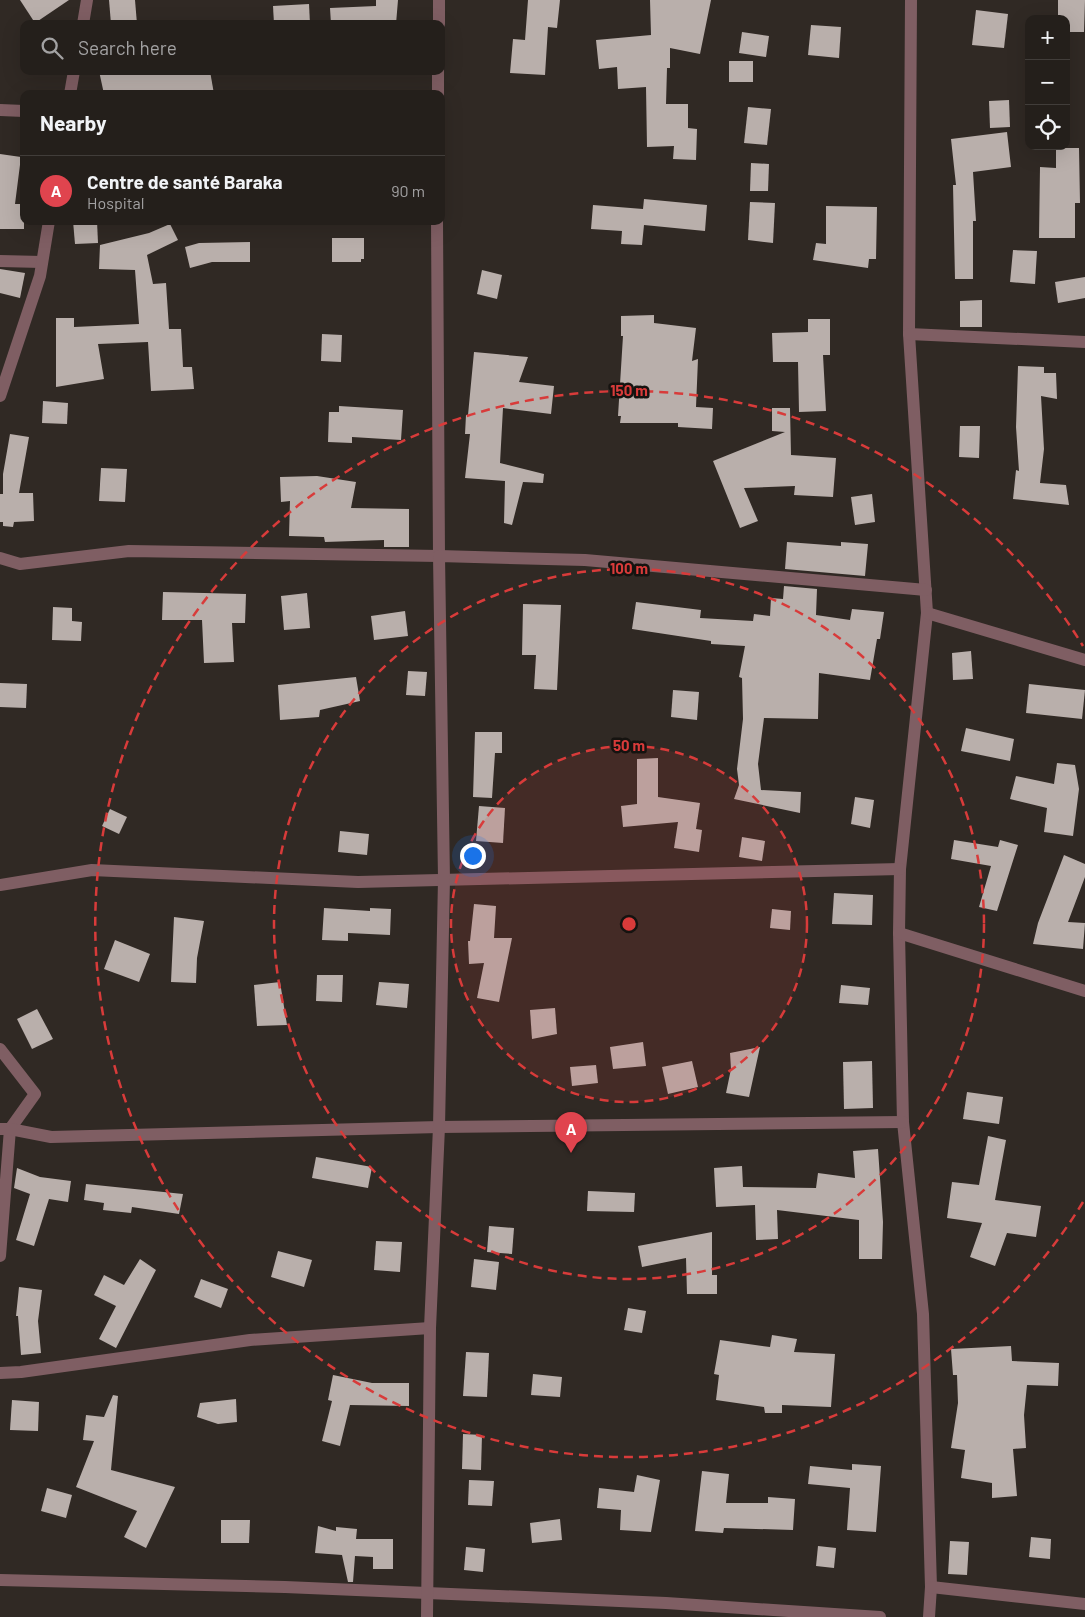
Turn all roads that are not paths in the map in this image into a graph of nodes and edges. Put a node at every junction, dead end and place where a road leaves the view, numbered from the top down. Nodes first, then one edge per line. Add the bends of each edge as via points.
1 (87, 0) edge
2 (439, 0) edge
3 (911, 0) edge
4 (84, 20) edge
5 (439, 20) edge
6 (73, 75) edge
7 (438, 75) edge
8 (71, 90) edge
9 (438, 90) edge
10 (0, 110) edge
11 (20, 111) edge
12 (49, 225) edge
13 (437, 225) edge
14 (0, 261) edge
15 (42, 262) junction
16 (909, 334) junction
17 (1085, 342) edge
18 (0, 396) edge
19 (439, 556) junction
20 (0, 558) edge
21 (926, 590) junction
22 (927, 614) junction
23 (1085, 660) edge
24 (900, 869) junction
25 (444, 880) junction
26 (0, 885) edge
27 (899, 933) junction
28 (1085, 991) edge
29 (0, 1050) edge
30 (903, 1122) junction
31 (439, 1127) junction
32 (5, 1129) edge
33 (0, 1256) edge
34 (430, 1328) junction
35 (0, 1373) edge
36 (0, 1580) edge
37 (930, 1587) junction
38 (428, 1594) junction
39 (1085, 1604) edge
40 (427, 1617) edge
41 (880, 1617) edge
42 (929, 1617) edge

1 - 4 street
2 - 5 street
3 - 16 street
6 - 8 street
7 - 9 street
10 - 11 street
12 - 15 street
13 - 19 street
14 - 15 street
15 - 18 street
16 - 17 street
16 - 21 street
19 - 20 street via 129,551 20,564
19 - 21 street via 585,560
19 - 25 street
21 - 22 street
22 - 23 street
22 - 24 street
24 - 25 street
24 - 27 street
25 - 26 street via 358,882 92,870
25 - 31 street
27 - 28 street
27 - 30 street
29 - 32 street via 35,1094
30 - 31 street
30 - 37 street via 923,1314
31 - 32 street via 51,1137
31 - 34 street
32 - 33 street
34 - 35 street via 250,1340
34 - 38 street
36 - 38 street
37 - 39 street
37 - 42 street
38 - 40 street
38 - 41 street

